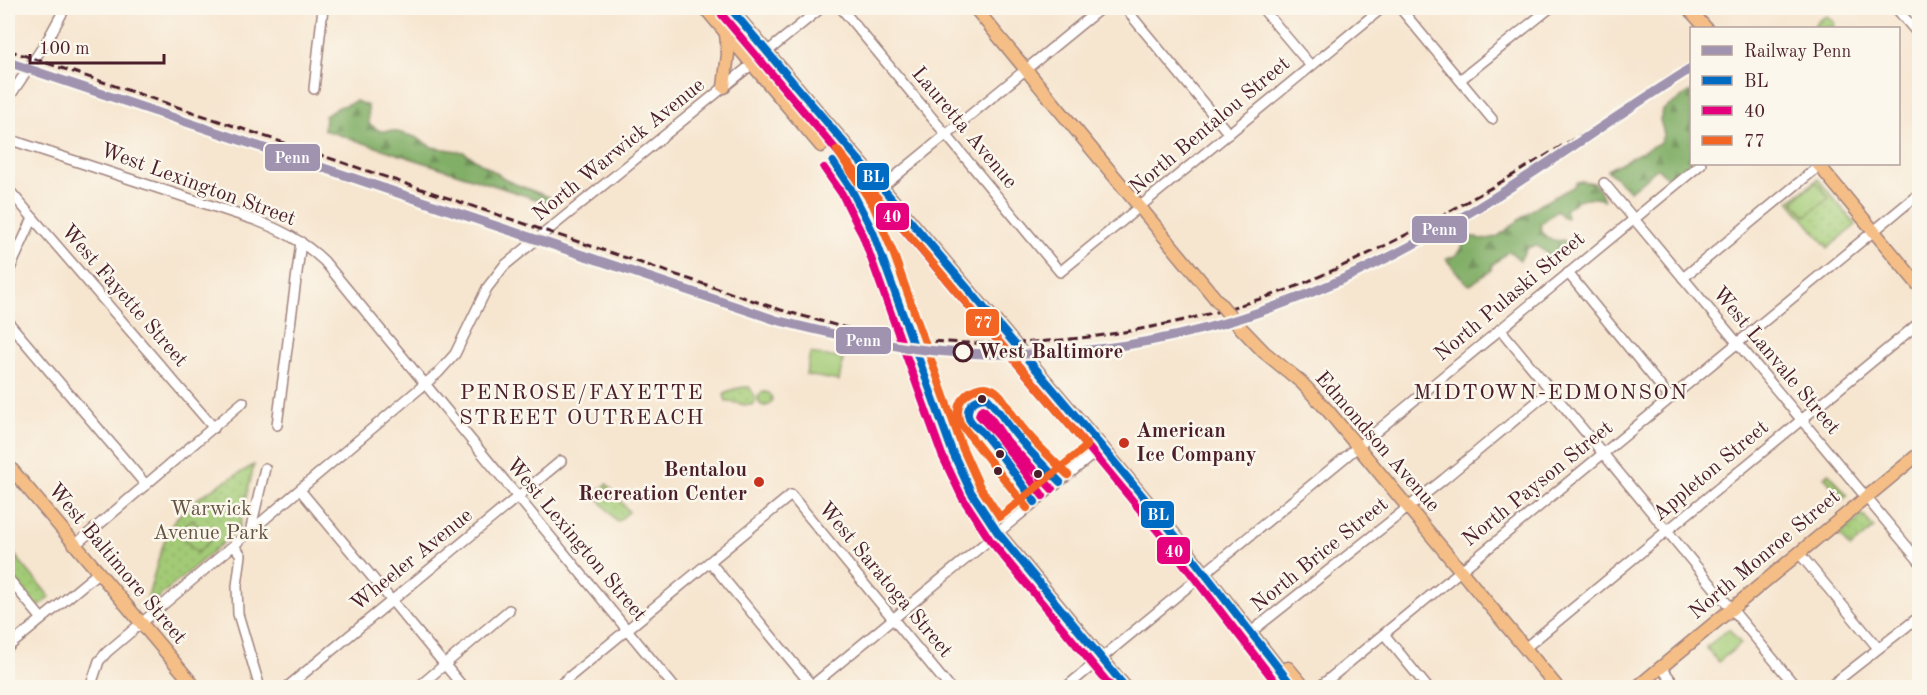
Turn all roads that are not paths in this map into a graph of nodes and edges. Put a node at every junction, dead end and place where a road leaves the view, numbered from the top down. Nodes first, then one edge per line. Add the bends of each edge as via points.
1 (64, 8) edge
2 (322, 8) edge
3 (705, 8) edge
4 (730, 8) edge
5 (821, 8) edge
6 (841, 8) edge
7 (975, 8) edge
8 (1101, 8) edge
9 (1125, 8) edge
10 (1262, 8) edge
11 (1382, 8) edge
12 (1400, 8) edge
13 (1550, 8) edge
14 (1688, 8) edge
15 (1896, 8) edge
16 (1702, 24) edge
17 (726, 33) junction
18 (1920, 36) edge
19 (767, 52) junction
20 (752, 64) junction
21 (1311, 66) junction
22 (1026, 69) junction
23 (1460, 80) junction
24 (724, 87) junction
25 (314, 89) dead end
26 (8, 99) edge
27 (1492, 119) dead end
28 (828, 124) junction
29 (1229, 134) junction
30 (946, 135) junction
31 (8, 138) edge
32 (821, 146) dead end
33 (1700, 165) edge
34 (1817, 165) edge
35 (1819, 165) edge
36 (1604, 183) dead end
37 (881, 188) junction
38 (8, 189) edge
39 (1920, 193) edge
40 (1140, 208) junction
41 (33, 218) junction
42 (1634, 218) junction
43 (1873, 231) junction
44 (301, 242) junction
45 (1060, 272) joint
46 (8, 273) edge
47 (1568, 273) junction
48 (1683, 278) junction
49 (1920, 287) edge
50 (8, 322) edge
51 (1920, 322) edge
52 (1500, 329) junction
53 (1737, 343) junction
54 (425, 386) junction
55 (1551, 390) junction
56 (1670, 398) junction
57 (243, 402) dead end
58 (1801, 420) junction
59 (277, 425) dead end
60 (214, 428) junction
61 (1102, 447) junction
62 (1358, 447) junction
63 (1603, 453) junction
64 (1920, 453) edge
65 (561, 461) dead end
66 (8, 465) edge
67 (265, 468) dead end
68 (146, 485) junction
69 (300, 490) junction
70 (518, 497) junction
71 (1866, 498) junction
72 (1408, 508) junction
73 (1668, 531) junction
74 (250, 532) junction
75 (998, 532) junction
76 (75, 545) junction
77 (234, 546) junction
78 (1799, 553) junction
79 (710, 562) junction
80 (1920, 562) edge
81 (1460, 570) junction
82 (99, 572) junction
83 (1204, 572) junction
84 (8, 578) edge
85 (392, 600) junction
86 (1732, 609) junction
87 (509, 610) dead end
88 (1920, 616) edge
89 (893, 618) junction
90 (42, 619) junction
91 (141, 623) junction
92 (627, 630) junction
93 (1251, 632) junction
94 (1384, 634) junction
95 (1262, 646) junction
96 (8, 647) edge
97 (1525, 648) junction
98 (1878, 648) junction
99 (1100, 659) junction
100 (446, 665) junction
101 (1660, 667) junction
102 (90, 687) edge
103 (196, 687) edge
104 (260, 687) edge
105 (286, 687) edge
106 (417, 687) edge
107 (464, 687) edge
108 (556, 687) edge
109 (675, 687) edge
110 (812, 687) edge
111 (950, 687) edge
112 (1065, 687) edge
113 (1126, 687) edge
114 (1294, 687) edge
115 (1305, 687) edge
116 (1318, 687) edge
117 (1428, 687) edge
118 (1558, 687) edge
119 (1636, 687) edge
120 (1677, 687) edge
121 (1797, 687) edge
122 (1828, 687) edge

1 - 26 street
2 - 25 street
3 - 17 main road
4 - 19 main road
5 - 19 street, North Warwick Avenue
6 - 30 street, Lauretta Avenue
7 - 22 main road, Edmondson Avenue
8 - 22 street
9 - 29 street
10 - 21 street
11 - 21 street, North Bentalou Street
12 - 23 street
13 - 23 street
14 - 16 main road
15 - 18 street
17 - 20 main road
17 - 24 main road
19 - 20 street, North Warwick Avenue
19 - 28 main road
20 - 24 street, North Warwick Avenue
20 - 28 main road via 763,69 808,113
20 - 32 main road
21 - 29 street, North Bentalou Street
22 - 30 street
22 - 40 main road, Edmondson Avenue
23 - 27 street
24 - 54 street, North Warwick Avenue via 504,266 487,288 455,354
28 - 37 main road
29 - 40 street, North Bentalou Street
30 - 37 street
30 - 45 street, Lauretta Avenue
31 - 44 street, West Lexington Street via 255,220
33 - 42 street, North Pulaski Street
34 - 48 street
35 - 43 main road
36 - 42 street, West Lanvale Street
37 - 61 main road
38 - 41 street, West Fayette Street
39 - 43 street, North Payson Street
40 - 45 street, North Bentalou Street
40 - 62 main road, Edmondson Avenue, bridge via 1239,326 1312,393
41 - 46 street
41 - 60 street, West Fayette Street
42 - 47 street, North Pulaski Street
42 - 48 street, West Lanvale Street
43 - 49 main road
43 - 53 street, North Payson Street
44 - 54 street, West Lexington Street via 324,261
44 - 59 street
47 - 52 street, North Pulaski Street
47 - 56 street
48 - 53 street, West Lanvale Street
50 - 68 street
51 - 58 street, Appleton Street
52 - 55 street
52 - 62 street, North Pulaski Street
53 - 56 street, North Payson Street
53 - 58 street, West Lanvale Street
54 - 69 street, North Warwick Avenue
54 - 70 street, West Lexington Street
55 - 63 street
55 - 72 street, North Brice Street
56 - 63 street, North Payson Street
57 - 60 street
58 - 71 street, West Lanvale Street
58 - 73 street, Appleton Street
60 - 68 street
61 - 75 street
61 - 83 main road
62 - 72 main road, Edmondson Avenue
62 - 83 street, North Pulaski Street
63 - 73 street
63 - 81 street, North Payson Street
64 - 71 main road, North Monroe Street
65 - 70 street, Wheeler Avenue
66 - 76 main road, West Baltimore Street
67 - 74 street
68 - 76 street
69 - 74 street, North Warwick Avenue
69 - 85 street
70 - 85 street, Wheeler Avenue
70 - 92 street, West Lexington Street
71 - 78 main road, North Monroe Street
71 - 80 street, West Lanvale Street
72 - 81 main road, Edmondson Avenue
72 - 93 street, North Brice Street
73 - 86 street
73 - 97 street, Appleton Street
74 - 77 street, North Warwick Avenue
75 - 89 street
75 - 99 main road
76 - 82 main road, West Baltimore Street
77 - 91 street, North Warwick Avenue
77 - 104 street via 242,555 238,614
78 - 86 main road, North Monroe Street
78 - 98 street
79 - 89 street, West Saratoga Street via 791,495
79 - 92 street
79 - 110 street
81 - 94 street, North Payson Street
81 - 97 main road, Edmondson Avenue
82 - 90 street
82 - 91 main road, West Baltimore Street
83 - 93 main road
83 - 99 street, North Pulaski Street
84 - 90 street
85 - 100 street
85 - 105 street, Wheeler Avenue
86 - 101 main road, North Monroe Street
86 - 121 street
87 - 100 street
88 - 98 street
89 - 110 street
89 - 111 street, West Saratoga Street
90 - 96 street
91 - 102 street, North Warwick Avenue via 99,661
91 - 103 main road, West Baltimore Street
92 - 108 street
92 - 109 street, West Lexington Street
93 - 95 main road
94 - 116 street, North Payson Street
94 - 117 street
95 - 114 main road
95 - 115 main road via 1280,658
97 - 118 main road, Edmondson Avenue
98 - 122 street
99 - 112 street, North Pulaski Street
99 - 113 main road
100 - 106 street
100 - 107 street
101 - 119 main road, North Monroe Street
101 - 120 street

